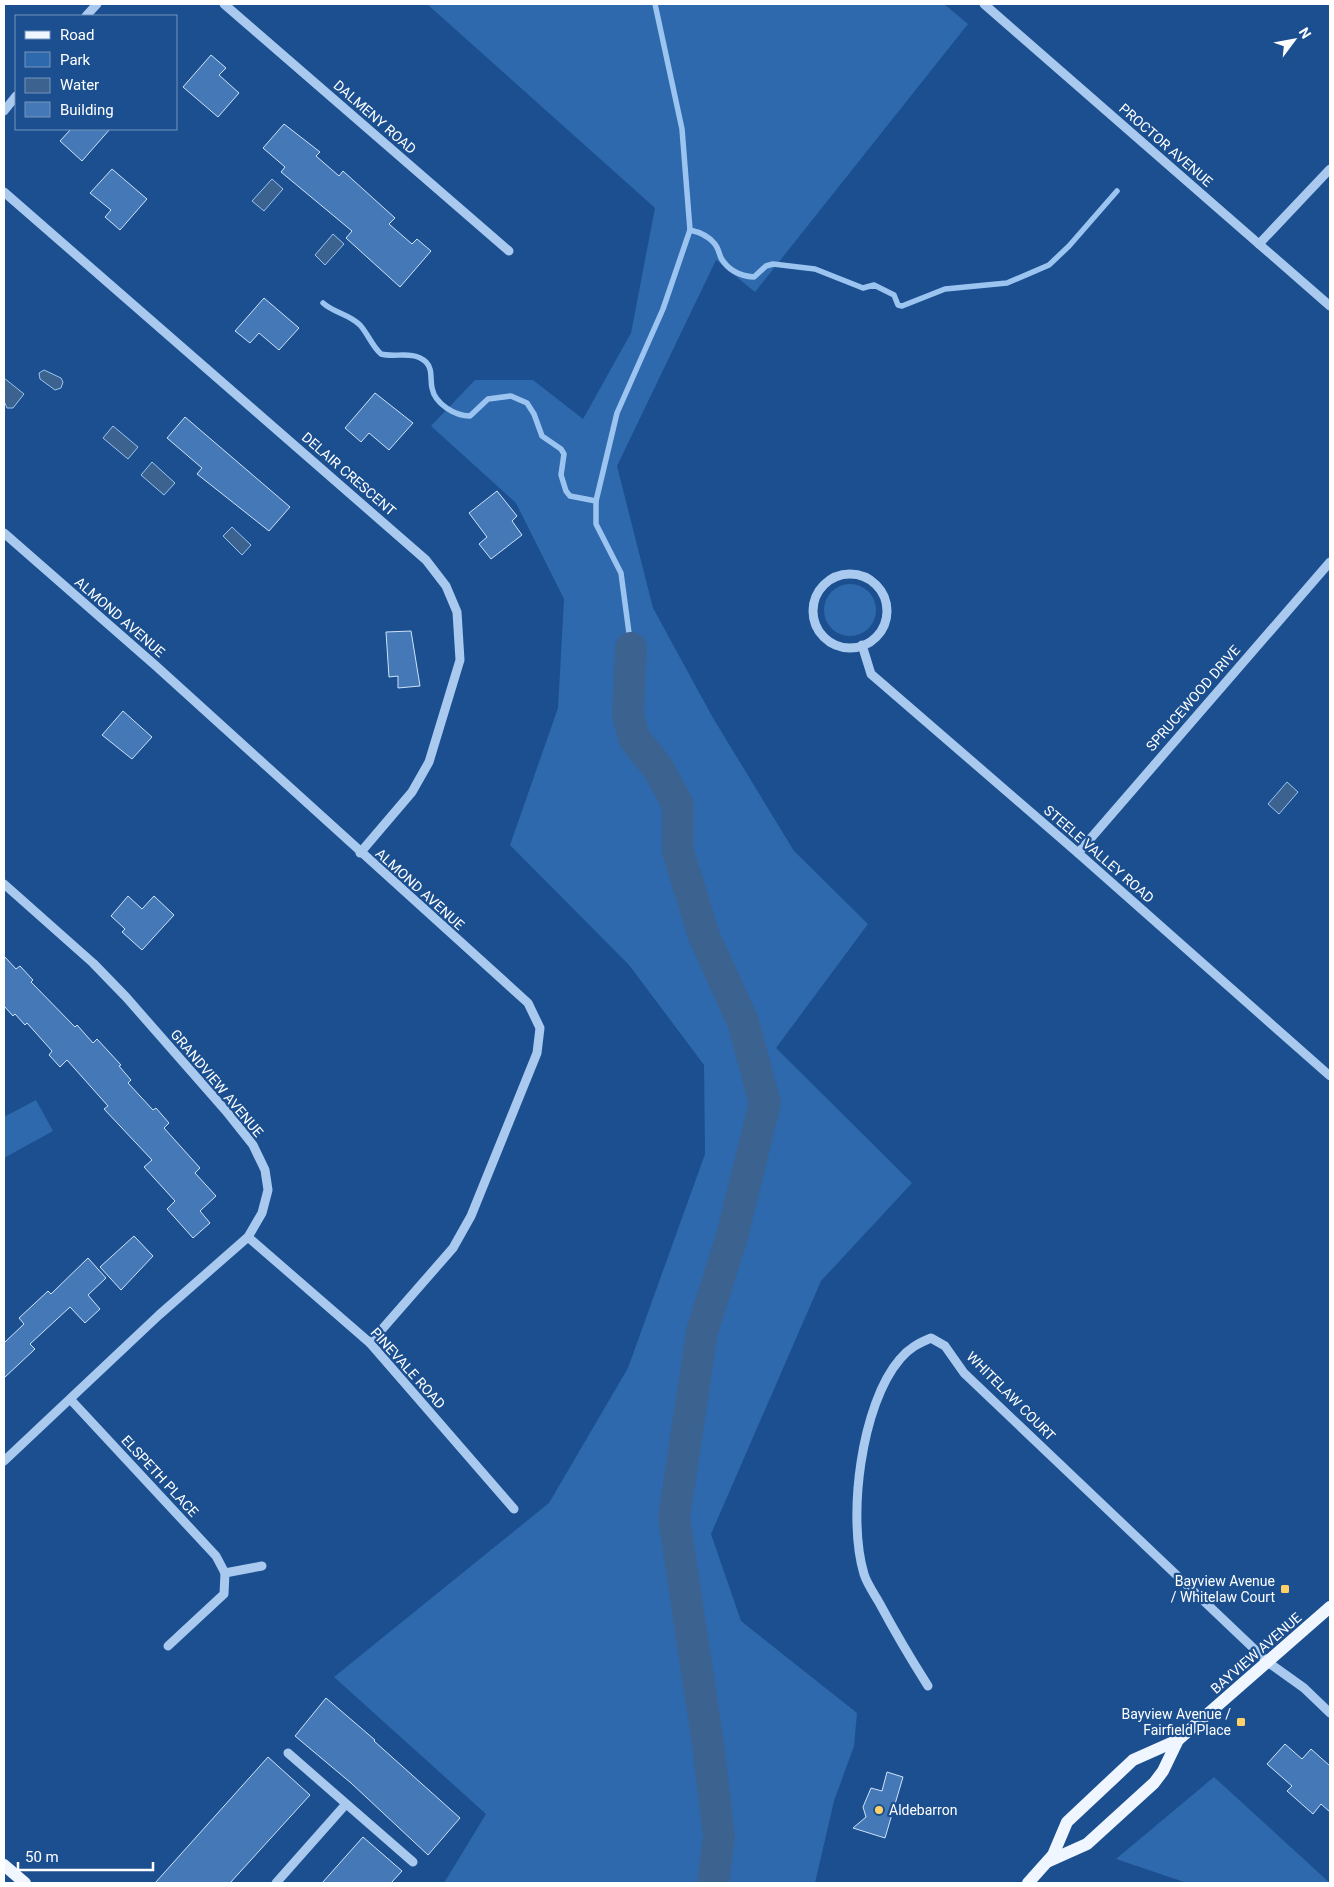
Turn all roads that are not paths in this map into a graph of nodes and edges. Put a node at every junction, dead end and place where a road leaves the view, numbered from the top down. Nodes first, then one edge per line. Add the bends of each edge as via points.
1 (96, 4) edge
2 (224, 4) edge
3 (984, 4) edge
4 (87, 15) edge
5 (15, 97) edge
6 (4, 111) edge
7 (1330, 169) edge
8 (4, 192) edge
9 (1258, 244) junction
10 (508, 250) dead end
11 (1330, 306) edge
12 (4, 533) edge
13 (1330, 562) edge
14 (862, 646) junction
15 (1078, 853) junction
16 (360, 854) junction
17 (4, 884) edge
18 (1330, 1076) edge
19 (248, 1237) junction
20 (370, 1343) junction
21 (71, 1400) junction
22 (4, 1461) edge
23 (514, 1509) dead end
24 (262, 1566) dead end
25 (224, 1573) junction
26 (1330, 1607) edge
27 (168, 1646) dead end
28 (1268, 1663) junction
29 (928, 1686) dead end
30 (1330, 1713) edge
31 (1178, 1740) junction
32 (288, 1753) dead end
33 (346, 1804) junction
34 (1049, 1861) junction
35 (413, 1862) dead end
36 (4, 1865) edge
37 (25, 1883) edge
38 (276, 1883) edge
39 (1028, 1883) edge

1 - 4 street
2 - 10 street, DALMENY ROAD
3 - 9 street, PROCTOR AVENUE
5 - 6 street
7 - 9 street
8 - 16 street, DELAIR CRESCENT via 426,560 446,586 457,612 460,660 429,762 412,792
9 - 11 street, PROCTOR AVENUE
12 - 16 street, ALMOND AVENUE via 156,666
13 - 15 street, SPRUCEWOOD DRIVE
14 - 14 street via 838,646 817,628 814,600 821,587 832,578 846,574 861,576 873,582 882,594 887,608 885,622 878,635
14 - 15 street, STEELE VALLEY ROAD via 871,674
15 - 18 street, STEELE VALLEY ROAD
16 - 20 street, ALMOND AVENUE via 528,1003 540,1028 537,1053 471,1216 453,1248
17 - 19 street, GRANDVIEW AVENUE via 93,963 126,997 253,1145 265,1170 268,1190 262,1213
19 - 20 street, PINEVALE ROAD
19 - 21 street, GRANDVIEW AVENUE via 159,1315
20 - 23 street, PINEVALE ROAD
21 - 22 street, GRANDVIEW AVENUE
21 - 25 street, ELSPETH PLACE via 216,1556
24 - 25 street
25 - 27 street via 224,1594
26 - 28 main road, BAYVIEW AVENUE
28 - 29 street, WHITELAW COURT via 964,1373 945,1346 931,1338 916,1344 899,1359 874,1406 864,1443 858,1517 858,1548 865,1576
28 - 30 street via 1304,1688
28 - 31 main road, BAYVIEW AVENUE
31 - 34 main road, BAYVIEW AVENUE via 1154,1783 1086,1844
31 - 34 main road, BAYVIEW AVENUE via 1133,1760 1072,1817 1063,1828
32 - 33 street
33 - 35 street
33 - 38 street
34 - 39 main road, BAYVIEW AVENUE
36 - 37 main road

